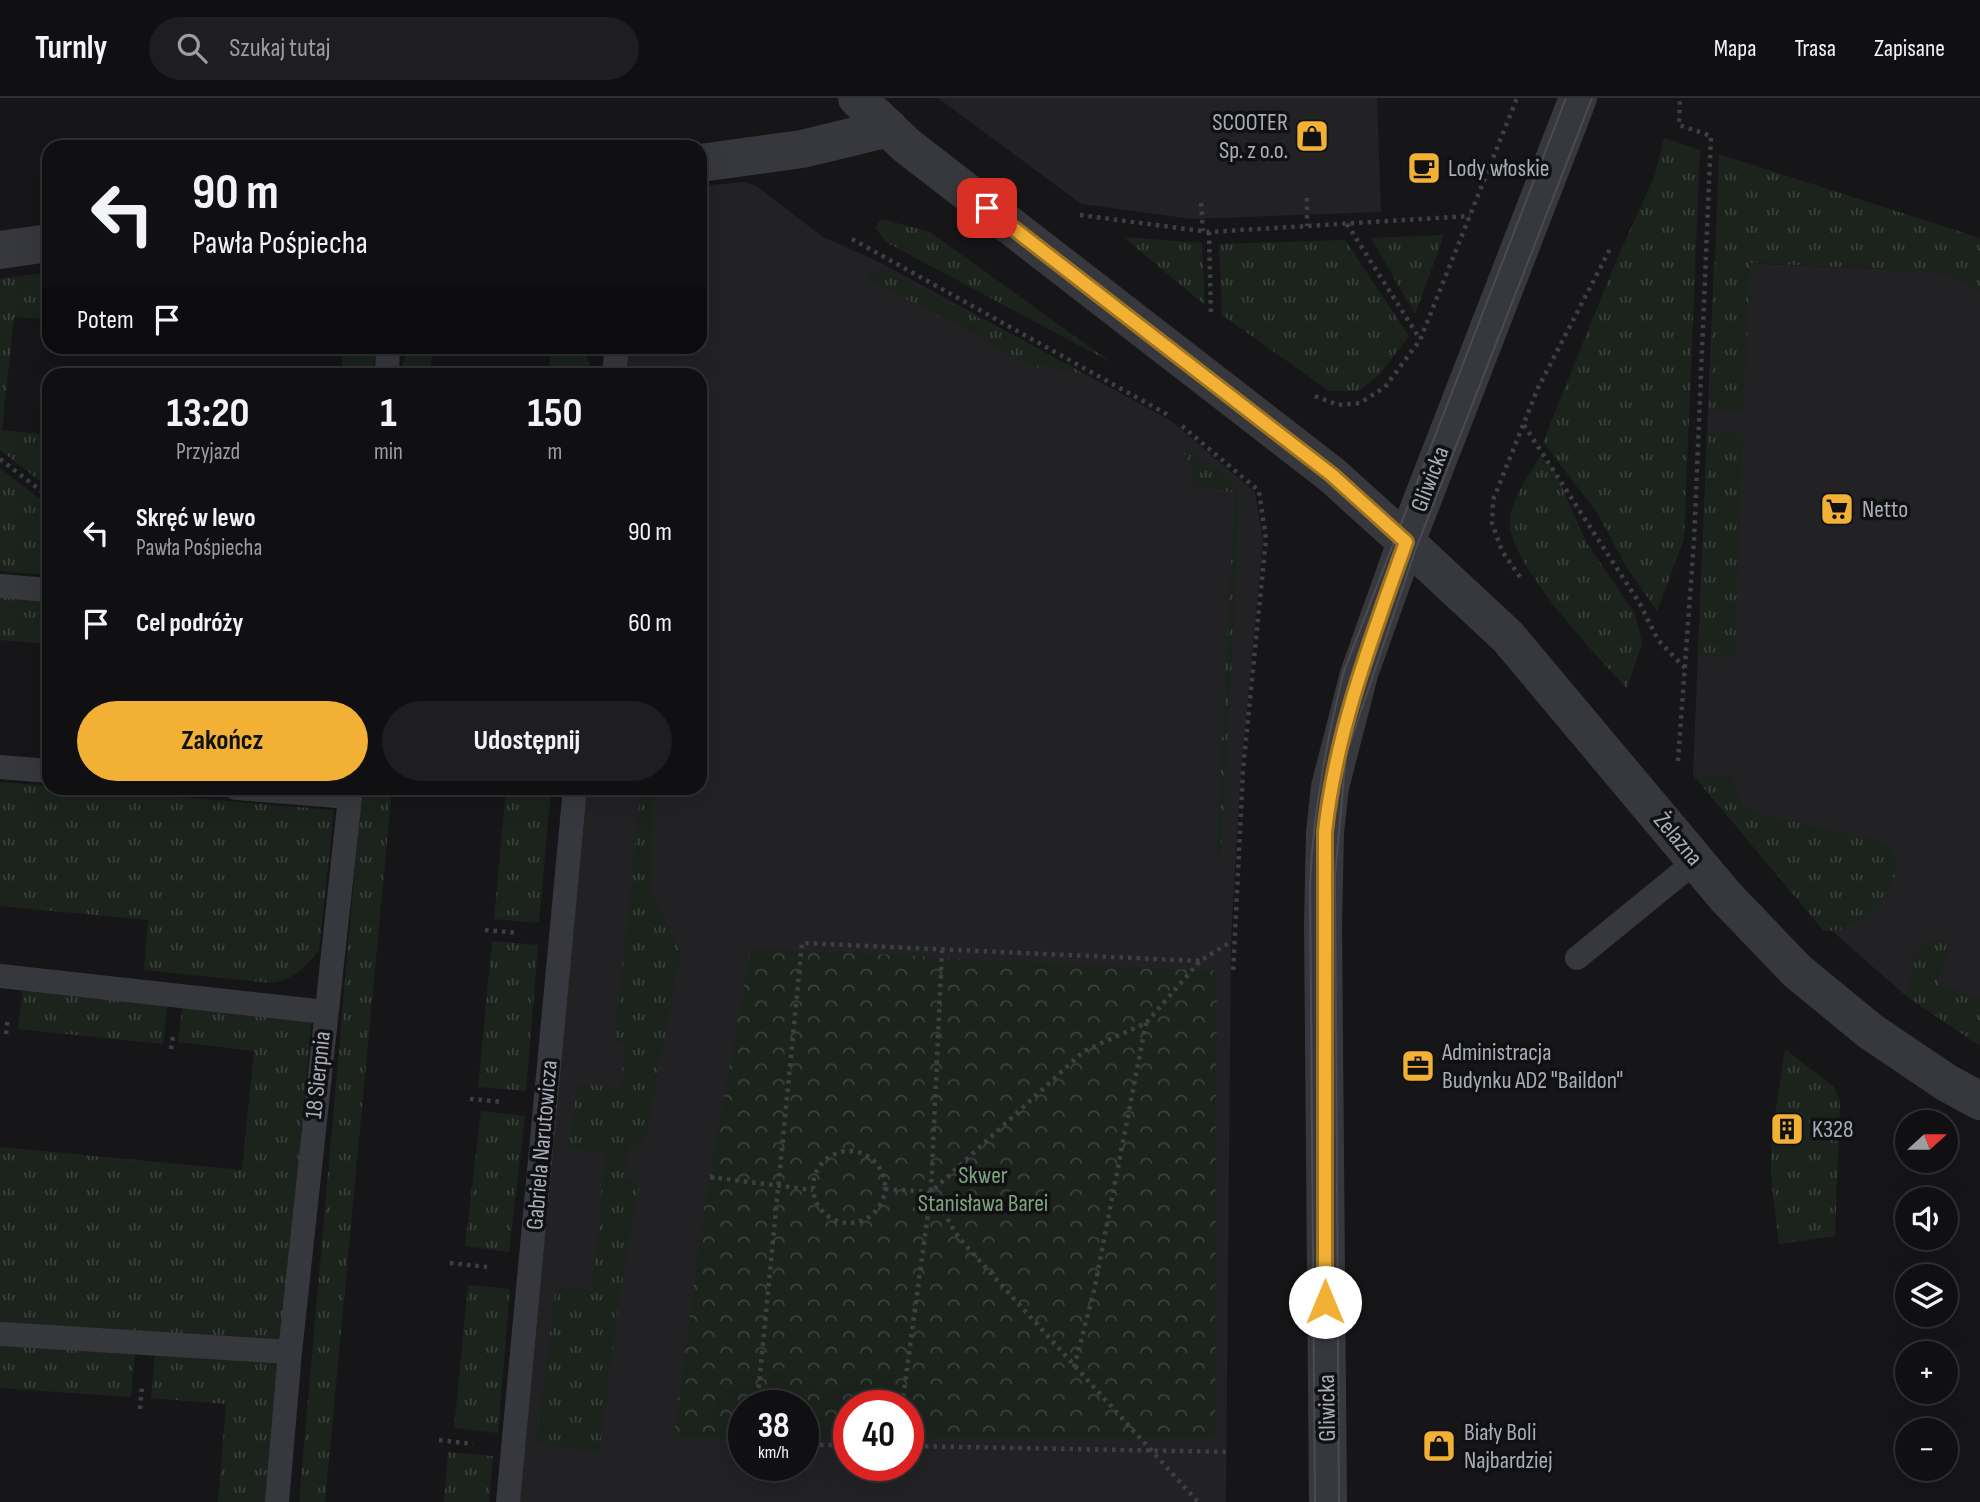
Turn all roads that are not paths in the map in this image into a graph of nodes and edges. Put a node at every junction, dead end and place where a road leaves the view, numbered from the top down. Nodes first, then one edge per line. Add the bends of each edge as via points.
1 (1578, 98) edge
2 (877, 110) edge
3 (707, 162) edge
4 (42, 244) edge
5 (0, 250) edge
6 (1406, 542) junction
7 (0, 586) edge
8 (42, 589) edge
9 (0, 767) edge
10 (42, 770) edge
11 (351, 795) edge
12 (574, 795) edge
13 (1696, 861) junction
14 (1577, 958) dead end
15 (0, 976) edge
16 (325, 1012) junction
17 (1980, 1101) edge
18 (0, 1334) edge
19 (290, 1352) junction
20 (278, 1502) edge
21 (508, 1502) edge
22 (1328, 1502) edge

1 - 6 street, Gliwicka
2 - 3 street via 802,149
2 - 6 street, Żelazna via 1332,475
4 - 5 street
6 - 13 street, Żelazna via 1508,637
6 - 22 street, Gliwicka via 1343,731 1325,832
7 - 8 lane
9 - 10 lane
11 - 16 lane, 18 Sierpnia
12 - 21 lane, Gabriela Narutowicza
13 - 14 lane
13 - 17 street, Żelazna via 1797,971 1870,1031
15 - 16 lane
16 - 19 lane, 18 Sierpnia
18 - 19 lane
19 - 20 lane, 18 Sierpnia

